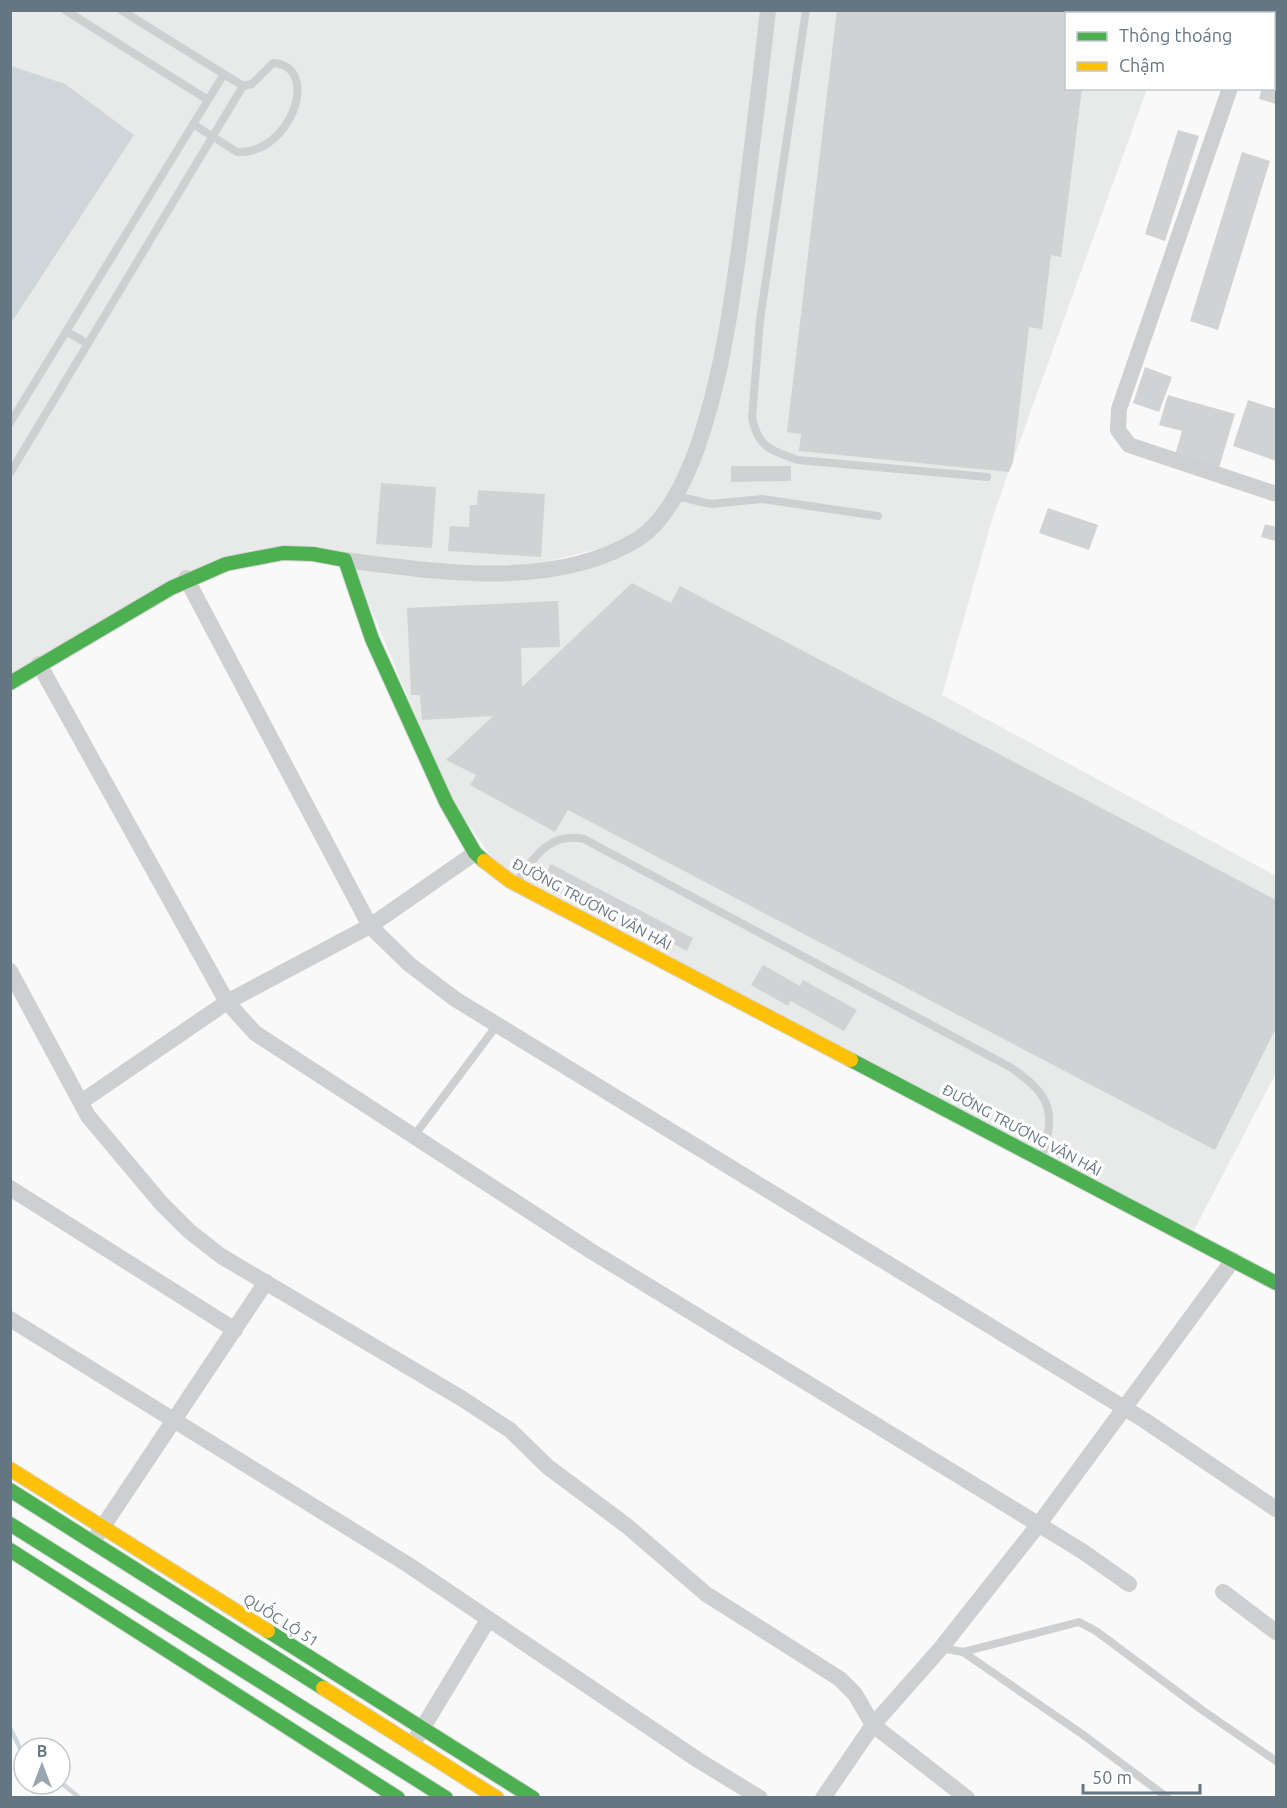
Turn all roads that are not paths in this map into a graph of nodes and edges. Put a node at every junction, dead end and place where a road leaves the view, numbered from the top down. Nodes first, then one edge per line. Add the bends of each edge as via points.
1 (65, 10) edge
2 (121, 10) edge
3 (768, 10) edge
4 (807, 10) edge
5 (77, 13) edge
6 (224, 74) junction
7 (243, 86) junction
8 (1229, 90) edge
9 (208, 100) junction
10 (193, 124) junction
11 (213, 136) junction
12 (66, 331) junction
13 (88, 344) junction
14 (10, 423) edge
15 (10, 473) edge
16 (987, 477) dead end
17 (1276, 494) edge
18 (676, 496) junction
19 (878, 516) dead end
20 (345, 560) junction
21 (186, 578) junction
22 (39, 664) junction
23 (10, 683) edge
24 (475, 853) junction
25 (514, 884) junction
26 (370, 926) junction
27 (10, 971) edge
28 (227, 1002) junction
29 (497, 1025) junction
30 (81, 1102) junction
31 (414, 1136) junction
32 (1041, 1159) junction
33 (10, 1188) edge
34 (1233, 1260) junction
35 (266, 1282) junction
36 (1276, 1283) edge
37 (10, 1319) edge
38 (235, 1330) junction
39 (1126, 1409) junction
40 (175, 1420) junction
41 (10, 1469) edge
42 (10, 1490) edge
43 (1276, 1509) edge
44 (10, 1524) edge
45 (1039, 1524) junction
46 (103, 1527) junction
47 (92, 1541) junction
48 (10, 1550) edge
49 (1129, 1584) dead end
50 (1223, 1592) dead end
51 (488, 1620) junction
52 (1276, 1632) edge
53 (941, 1648) junction
54 (963, 1652) junction
55 (873, 1725) junction
56 (422, 1728) junction
57 (413, 1745) junction
58 (1276, 1761) edge
59 (426, 1784) junction
60 (398, 1797) edge
61 (415, 1797) edge
62 (446, 1797) edge
63 (497, 1797) edge
64 (533, 1797) edge
65 (760, 1797) edge
66 (824, 1797) edge
67 (967, 1797) edge
68 (1168, 1797) edge

1 - 5 lane
2 - 6 lane
3 - 18 street via 725,337 704,428
4 - 16 lane via 760,320 752,418 755,430 769,450 798,460
5 - 9 lane
6 - 7 lane
6 - 9 lane
7 - 11 lane
7 - 11 lane via 252,84 273,63 284,64 295,73 297,81 292,117 282,133 267,145 247,152 237,152
8 - 17 street via 1119,409 1118,430 1129,445
9 - 10 lane
10 - 11 lane
10 - 12 lane
11 - 13 lane
12 - 13 lane
12 - 14 lane
13 - 15 lane
18 - 19 lane via 711,504 762,499
18 - 20 street via 661,518 617,551 521,574 420,570
20 - 21 main road via 318,552 252,555
20 - 24 main road, ĐƯỜNG TRƯƠNG VĂN HẢI via 372,639 446,802
21 - 22 main road
21 - 26 street
22 - 23 main road
22 - 28 street
24 - 25 main road, ĐƯỜNG TRƯƠNG VĂN HẢI
24 - 26 street
25 - 32 main road, ĐƯỜNG TRƯƠNG VĂN HẢI
25 - 32 lane via 550,843 568,837 584,839 1010,1066 1035,1084 1046,1103 1050,1132
26 - 28 street
26 - 29 street via 424,976
27 - 30 street
28 - 30 street
28 - 31 street via 255,1034
29 - 31 lane
29 - 39 street
30 - 35 street via 134,1174 189,1231 221,1256
31 - 45 street via 591,1251
32 - 34 main road, ĐƯỜNG TRƯƠNG VĂN HẢI
33 - 38 street
34 - 36 main road, ĐƯỜNG TRƯƠNG VĂN HẢI
34 - 39 street
35 - 38 street
35 - 55 street via 510,1430 548,1467 627,1526 706,1594 840,1679 855,1694
37 - 40 street
38 - 40 street
39 - 43 street
39 - 45 street
40 - 46 street
40 - 51 street via 407,1564
41 - 46 main road, QUỐC LỘ 51
42 - 47 main road
44 - 59 main road
45 - 49 street
45 - 53 street
46 - 47 street
46 - 56 main road, QUỐC LỘ 51
47 - 57 main road
48 - 60 main road
50 - 52 street
51 - 56 street
51 - 65 street
53 - 54 lane
53 - 55 street
54 - 58 lane via 1079,1622
54 - 68 lane
55 - 66 street
55 - 67 street
56 - 57 street
56 - 64 main road, QUỐC LỘ 51
57 - 63 main road
59 - 61 street
59 - 62 main road

